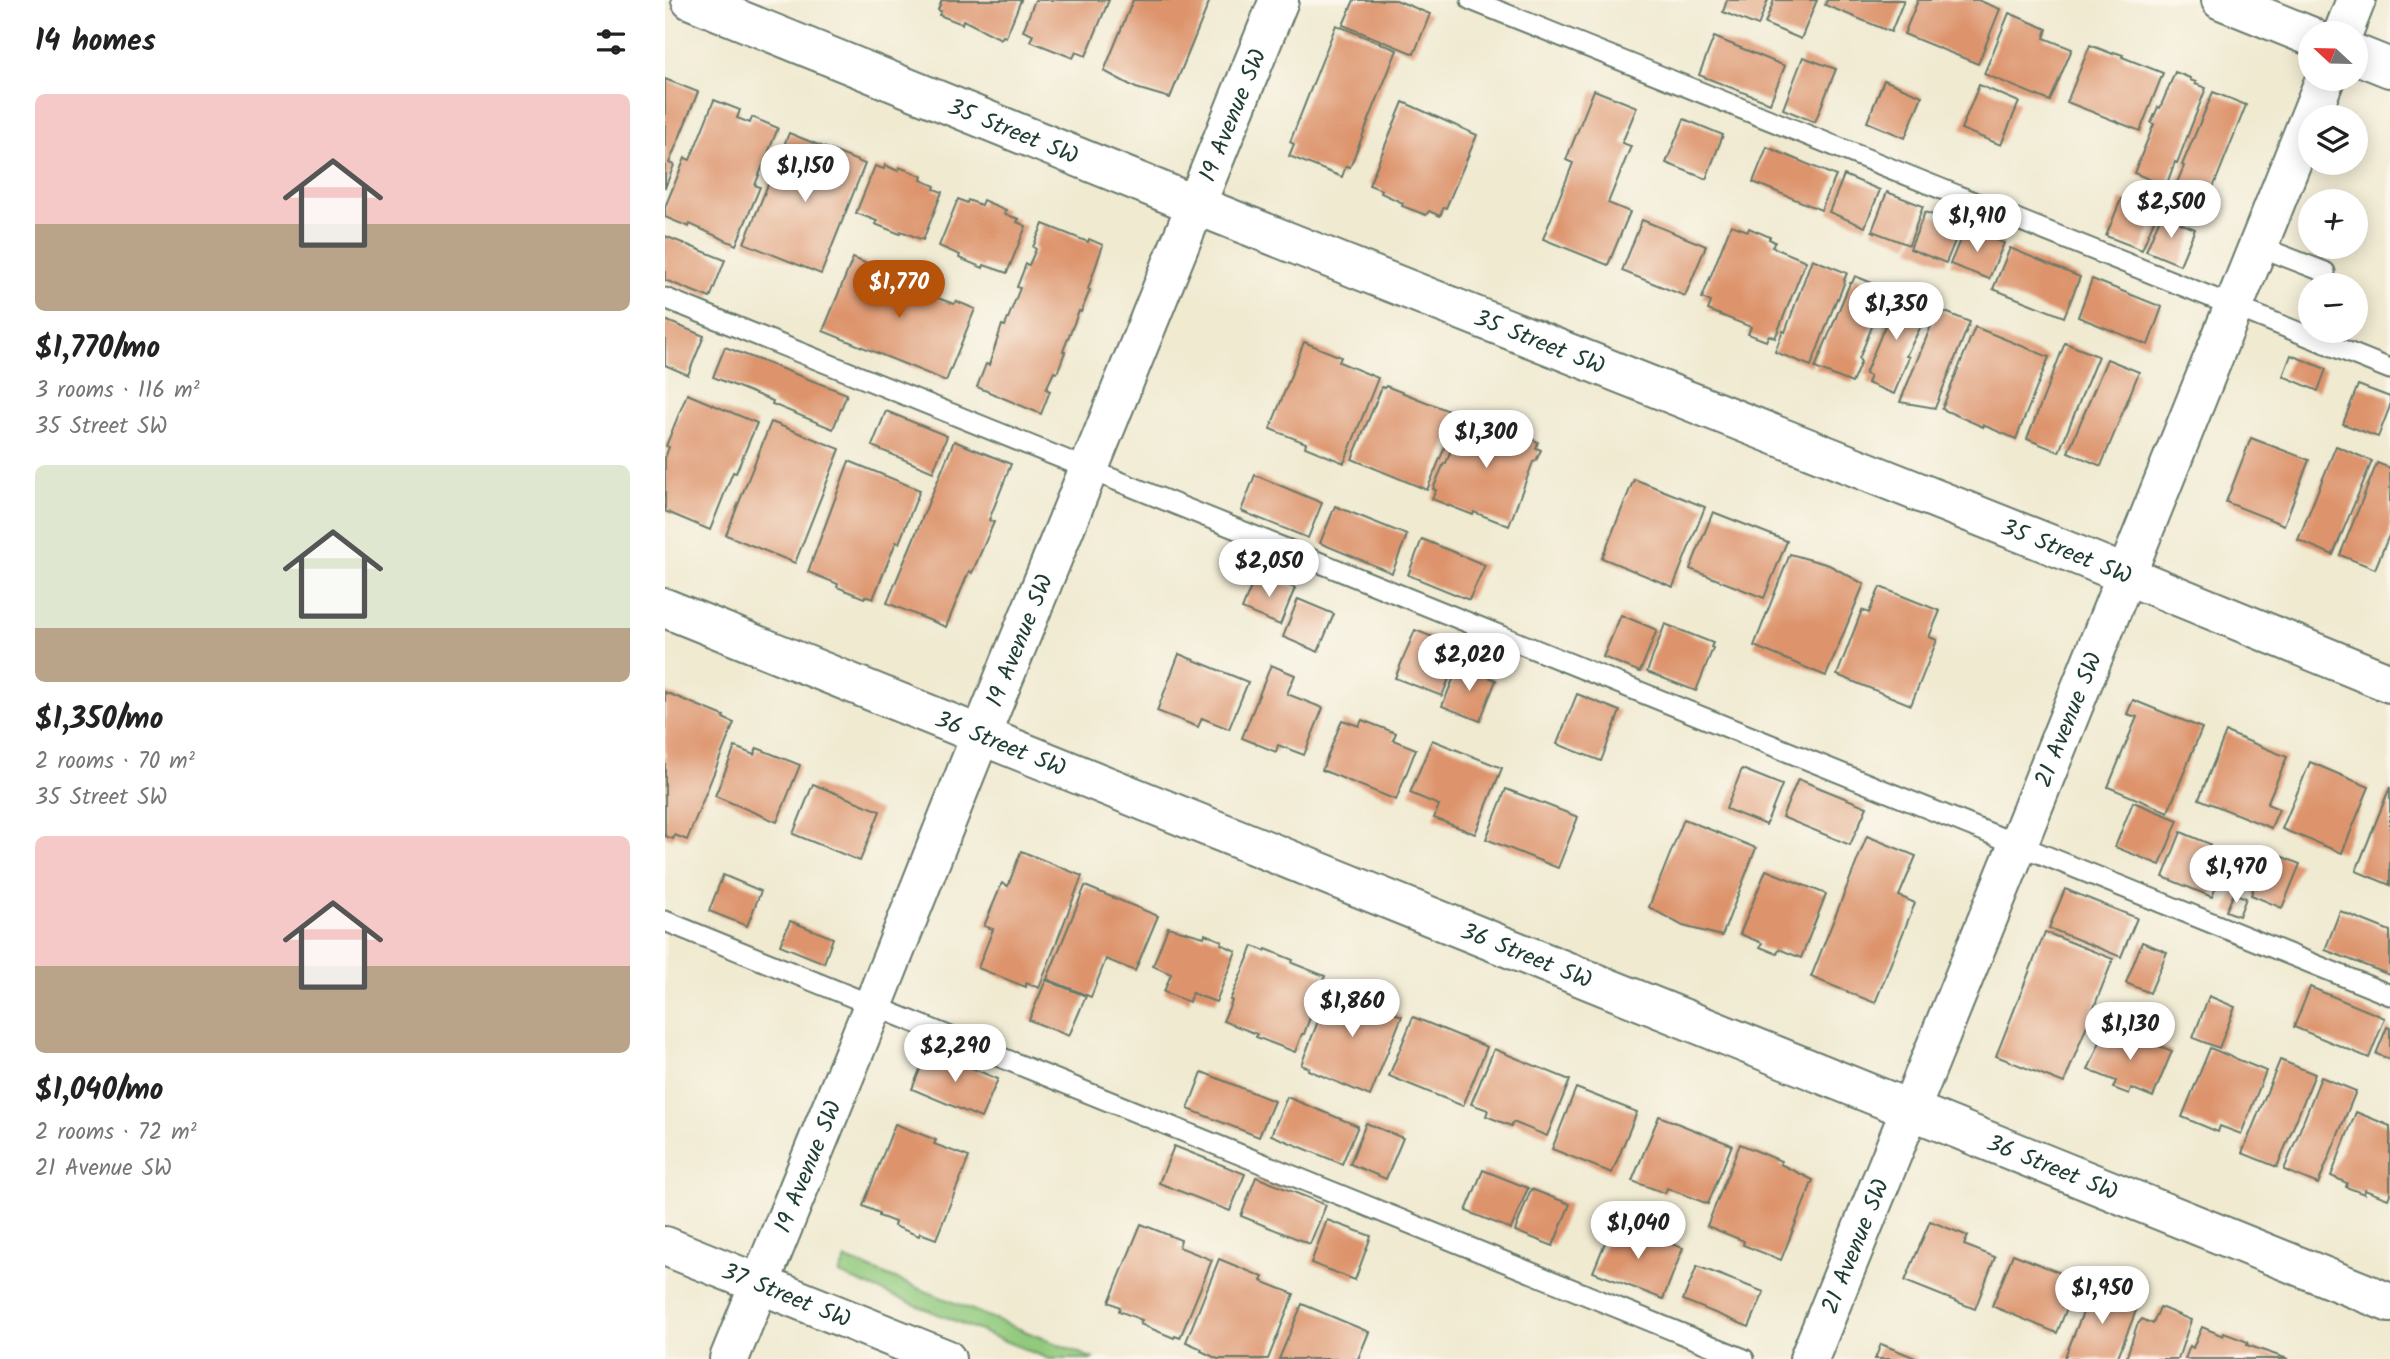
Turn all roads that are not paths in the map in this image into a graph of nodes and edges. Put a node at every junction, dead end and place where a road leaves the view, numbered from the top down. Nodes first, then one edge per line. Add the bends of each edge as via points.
1 (691, 0) edge
2 (1279, 0) edge
3 (1471, 0) edge
4 (2221, 0) edge
5 (2356, 0) edge
6 (2348, 21) edge
7 (2298, 31) edge
8 (2368, 59) edge
9 (2390, 68) edge
10 (2320, 91) edge
11 (1196, 205) junction
12 (2258, 246) junction
13 (2325, 272) dead end
14 (665, 298) edge
15 (2234, 305) junction
16 (2390, 369) edge
17 (1089, 470) junction
18 (2125, 574) junction
19 (665, 608) edge
20 (2390, 682) edge
21 (980, 737) junction
22 (2018, 844) junction
23 (665, 921) edge
24 (2390, 995) edge
25 (873, 1006) junction
26 (1910, 1109) junction
27 (665, 1246) edge
28 (759, 1283) junction
29 (2390, 1303) edge
30 (729, 1359) edge
31 (946, 1359) edge
32 (1744, 1359) edge
33 (1809, 1359) edge

1 - 11 street, 35 Street SW
2 - 11 street, 19 Avenue SW
3 - 15 lane
4 - 7 street
5 - 6 street
8 - 9 street
10 - 12 street, 21 Avenue SW
11 - 17 street, 19 Avenue SW
11 - 18 street, 35 Street SW
12 - 13 lane
12 - 15 street, 21 Avenue SW
14 - 17 lane
15 - 16 lane
15 - 18 street, 21 Avenue SW
17 - 21 street, 19 Avenue SW
17 - 22 lane
18 - 20 street, 35 Street SW
18 - 22 street, 21 Avenue SW
19 - 21 street, 36 Street SW
21 - 25 street, 19 Avenue SW
21 - 26 street, 36 Street SW
22 - 24 lane
22 - 26 street, 21 Avenue SW
23 - 25 lane
25 - 28 street, 19 Avenue SW
25 - 32 lane
26 - 29 street, 36 Street SW
26 - 33 street, 21 Avenue SW
27 - 28 street, 37 Street SW
28 - 30 street, 19 Avenue SW
28 - 31 street, 37 Street SW

